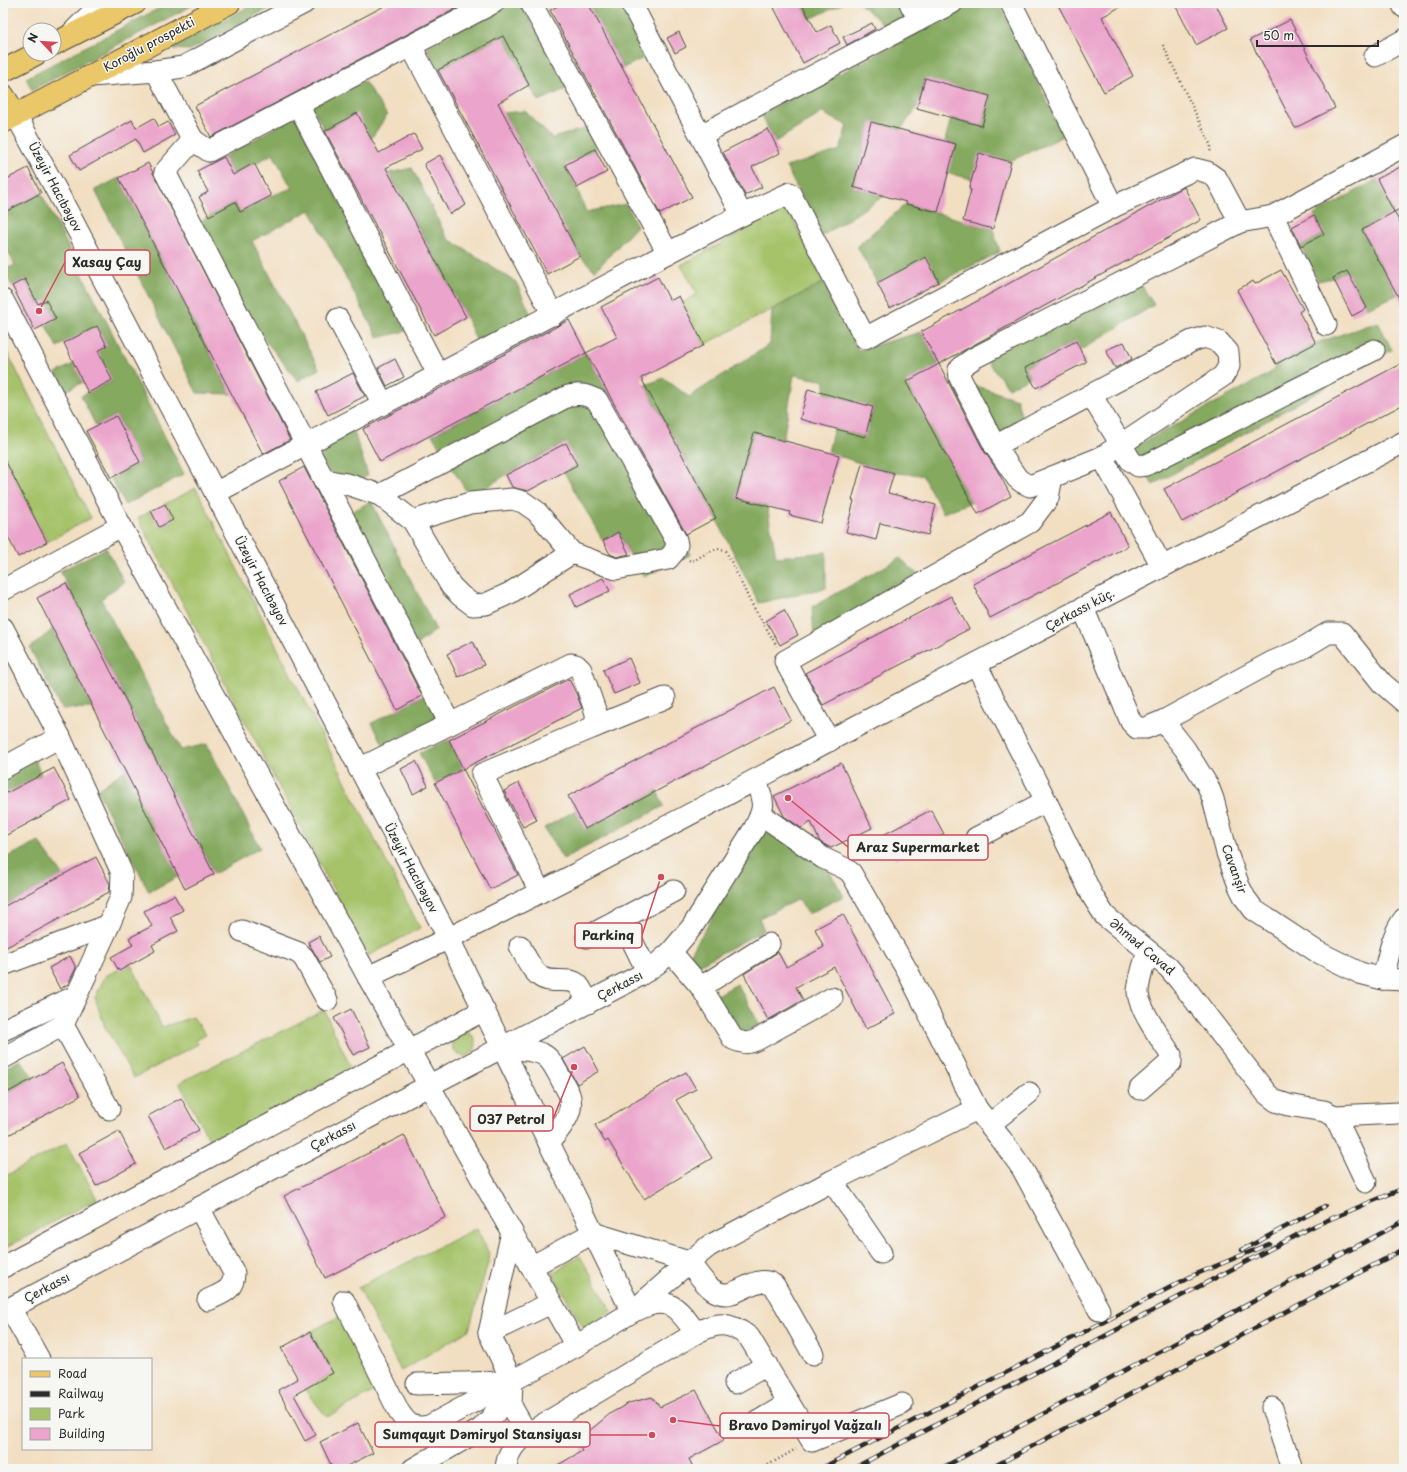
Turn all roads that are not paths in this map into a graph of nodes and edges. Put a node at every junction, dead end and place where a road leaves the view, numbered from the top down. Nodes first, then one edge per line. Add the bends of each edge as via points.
1 (102, 3) edge
2 (135, 3) edge
3 (229, 3) edge
4 (304, 3) edge
5 (493, 3) edge
6 (531, 3) edge
7 (632, 3) edge
8 (952, 3) edge
9 (1011, 3) edge
10 (1402, 3) edge
11 (1404, 7) edge
12 (915, 12) edge
13 (62, 39) edge
14 (62, 40) edge
15 (1404, 40) edge
16 (411, 46) junction
17 (1375, 56) dead end
18 (22, 61) edge
19 (3, 71) edge
20 (156, 71) junction
21 (91, 76) junction
22 (3, 95) edge
23 (298, 105) junction
24 (10, 119) edge
25 (701, 135) junction
26 (192, 140) junction
27 (1404, 146) edge
28 (1113, 207) junction
29 (742, 215) junction
30 (1272, 216) junction
31 (1240, 222) junction
32 (668, 252) junction
33 (3, 300) edge
34 (553, 315) junction
35 (338, 319) dead end
36 (1326, 325) dead end
37 (1374, 350) dead end
38 (438, 374) junction
39 (1091, 394) junction
40 (383, 404) junction
41 (1404, 442) edge
42 (1120, 445) junction
43 (306, 446) junction
44 (995, 446) junction
45 (1102, 457) junction
46 (1052, 477) junction
47 (324, 480) junction
48 (215, 493) junction
49 (380, 495) junction
50 (413, 521) junction
51 (121, 526) junction
52 (572, 553) junction
53 (1162, 566) junction
54 (3, 590) edge
55 (1083, 608) junction
56 (4, 630) edge
57 (976, 664) junction
58 (664, 698) dead end
59 (1404, 702) edge
60 (1164, 721) junction
61 (450, 724) junction
62 (594, 726) junction
63 (60, 737) junction
64 (829, 741) junction
65 (3, 768) edge
66 (359, 769) junction
67 (756, 780) junction
68 (1046, 801) junction
69 (762, 815) junction
70 (976, 838) dead end
71 (674, 891) dead end
72 (540, 892) junction
73 (621, 918) junction
74 (1404, 919) edge
75 (110, 926) junction
76 (242, 931) dead end
77 (587, 937) dead end
78 (449, 939) junction
79 (770, 944) dead end
80 (520, 946) dead end
81 (1148, 951) junction
82 (671, 952) junction
83 (3, 965) edge
84 (648, 971) junction
85 (368, 977) junction
86 (1383, 979) junction
87 (1404, 980) edge
88 (701, 987) junction
89 (76, 996) junction
90 (832, 998) dead end
91 (326, 1000) dead end
92 (588, 1003) junction
93 (484, 1010) junction
94 (63, 1025) junction
95 (3, 1030) edge
96 (502, 1048) junction
97 (409, 1050) junction
98 (3, 1058) edge
99 (430, 1085) junction
100 (1140, 1089) dead end
101 (1029, 1093) dead end
102 (109, 1109) dead end
103 (1399, 1112) dead end
104 (1335, 1116) junction
105 (983, 1117) junction
106 (549, 1143) junction
107 (832, 1181) junction
108 (1366, 1182) dead end
109 (199, 1208) junction
110 (512, 1232) junction
111 (593, 1233) junction
112 (881, 1253) dead end
113 (689, 1262) junction
114 (3, 1267) edge
115 (531, 1267) junction
116 (208, 1300) dead end
117 (344, 1301) dead end
118 (551, 1303) junction
119 (6, 1310) edge
120 (1099, 1310) dead end
121 (632, 1312) junction
122 (489, 1333) junction
123 (696, 1333) junction
124 (576, 1346) junction
125 (813, 1354) dead end
126 (38, 1358) edge
127 (767, 1365) junction
128 (512, 1381) junction
129 (735, 1383) dead end
130 (417, 1384) dead end
131 (789, 1403) junction
132 (902, 1404) dead end
133 (1272, 1408) dead end
134 (757, 1422) dead end
135 (527, 1434) junction
136 (413, 1469) edge
137 (506, 1469) edge
138 (1292, 1469) edge

1 - 13 street
2 - 14 main road
3 - 21 main road, Koroğlu prospekti
4 - 20 street via 183,67
5 - 16 street
6 - 32 street
7 - 25 street
8 - 12 street
9 - 28 street
10 - 11 street
12 - 25 street
15 - 17 street
16 - 23 street
16 - 34 street
18 - 19 main road
20 - 21 street
20 - 26 street
21 - 24 main road, Koroğlu prospekti
22 - 24 main road
23 - 26 street via 209,151
23 - 38 street
24 - 48 street, Üzeyir Hacıbəyov via 68,212
25 - 29 street
26 - 43 street via 165,172
27 - 30 street
28 - 29 street via 865,338 790,193
28 - 31 street via 1195,170 1207,172 1217,179
29 - 32 street
30 - 31 street
30 - 36 street
31 - 44 street via 964,365 959,370 960,378
32 - 34 street
33 - 51 street
34 - 38 street
35 - 40 street
37 - 42 street via 1146,465 1138,466
38 - 40 street
39 - 42 street
39 - 42 street via 1192,341 1205,337 1219,342 1228,352 1229,366 1223,376
39 - 44 street
40 - 43 street
41 - 53 street, Çerkassı küç.
42 - 45 street
43 - 47 street
43 - 48 street
44 - 46 street via 1022,482 1030,486
45 - 46 street
45 - 53 street
46 - 64 street via 1048,498 1030,522 785,661
47 - 49 street via 347,484
47 - 61 street
48 - 66 street, Üzeyir Hacıbəyov
49 - 50 street
49 - 52 street via 568,396 588,396 597,400 676,540 677,546 668,559 616,569
50 - 52 street via 470,503 512,499 523,502 536,511
50 - 52 street via 452,586 473,605 486,604 510,593
51 - 54 street
51 - 85 street
53 - 55 street, Çerkassı küç.
55 - 57 street, Çerkassı küç.
55 - 60 street via 1131,722 1137,728 1146,728
56 - 63 street
57 - 64 street, Çerkassı küç.
57 - 68 street, Əhməd Cavad
58 - 62 street
59 - 60 street via 1382,683 1342,634 1328,633
60 - 86 street, Cavanşir via 1185,748 1208,786 1239,886 1244,898 1254,910 1316,952 1360,972
61 - 62 street via 571,664 580,670 596,713
61 - 66 street
62 - 72 street via 482,774
63 - 65 street
63 - 75 street via 122,873 121,897
64 - 67 street, Çerkassı küç.
66 - 78 street, Üzeyir Hacıbəyov
67 - 69 street via 763,802
67 - 72 street
68 - 70 street
68 - 81 street, Əhməd Cavad via 1093,897 1105,916
69 - 82 street, Çerkassı via 692,927
69 - 105 street via 823,858 851,873 908,972
71 - 73 street
72 - 78 street
73 - 77 street
73 - 84 street
74 - 86 street via 1392,942
75 - 83 street
75 - 89 street
76 - 91 street via 304,958
78 - 85 street
78 - 93 street, Üzeyir Hacıbəyov
79 - 88 street
80 - 92 street via 541,977 550,981 571,981 577,984
81 - 100 street via 1138,992 1140,1002 1171,1055 1171,1062
81 - 104 street, Əhməd Cavad via 1180,981 1267,1094 1288,1106 1324,1111
82 - 84 street, Çerkassı
82 - 88 street
84 - 92 street, Çerkassı
85 - 97 street
86 - 87 street, Cavanşir
88 - 90 street via 733,1039 750,1043
89 - 94 street
89 - 95 street
92 - 96 street, Çerkassı
93 - 96 street, Üzeyir Hacıbəyov
93 - 97 street
94 - 98 street
94 - 102 street
96 - 99 street, Çerkassı
96 - 106 street, Üzeyir Hacıbəyov
96 - 106 street via 534,1052 547,1057 569,1095 570,1112
97 - 99 street
97 - 114 street
99 - 109 street, Çerkassı
99 - 110 street
101 - 105 street
103 - 104 street, Əhməd Cavad
104 - 108 street
105 - 107 street
105 - 120 street via 1022,1168
106 - 111 street, Üzeyir Hacıbəyov
107 - 112 street
107 - 113 street via 709,1246
109 - 116 street via 234,1272 234,1281 228,1289
109 - 119 street, Çerkassı
110 - 115 street
110 - 122 street
111 - 113 street
111 - 115 street
111 - 121 street, Üzeyir Hacıbəyov
113 - 121 street
113 - 125 street via 709,1287 721,1293 732,1293 763,1280 769,1281 774,1285
115 - 118 street
117 - 128 street via 399,1412 404,1421 412,1426 429,1426
118 - 122 street
118 - 124 street
119 - 126 street
121 - 123 street via 656,1303 666,1304 682,1313
121 - 124 street
122 - 128 street
123 - 127 street via 709,1326 721,1324 740,1330 749,1337
123 - 135 street
124 - 128 street
127 - 129 street
127 - 131 street
128 - 130 street
128 - 135 street via 511,1406
128 - 136 street via 498,1411 490,1421 481,1429
131 - 132 street via 812,1441
131 - 134 street
133 - 138 street
135 - 137 street via 511,1449

